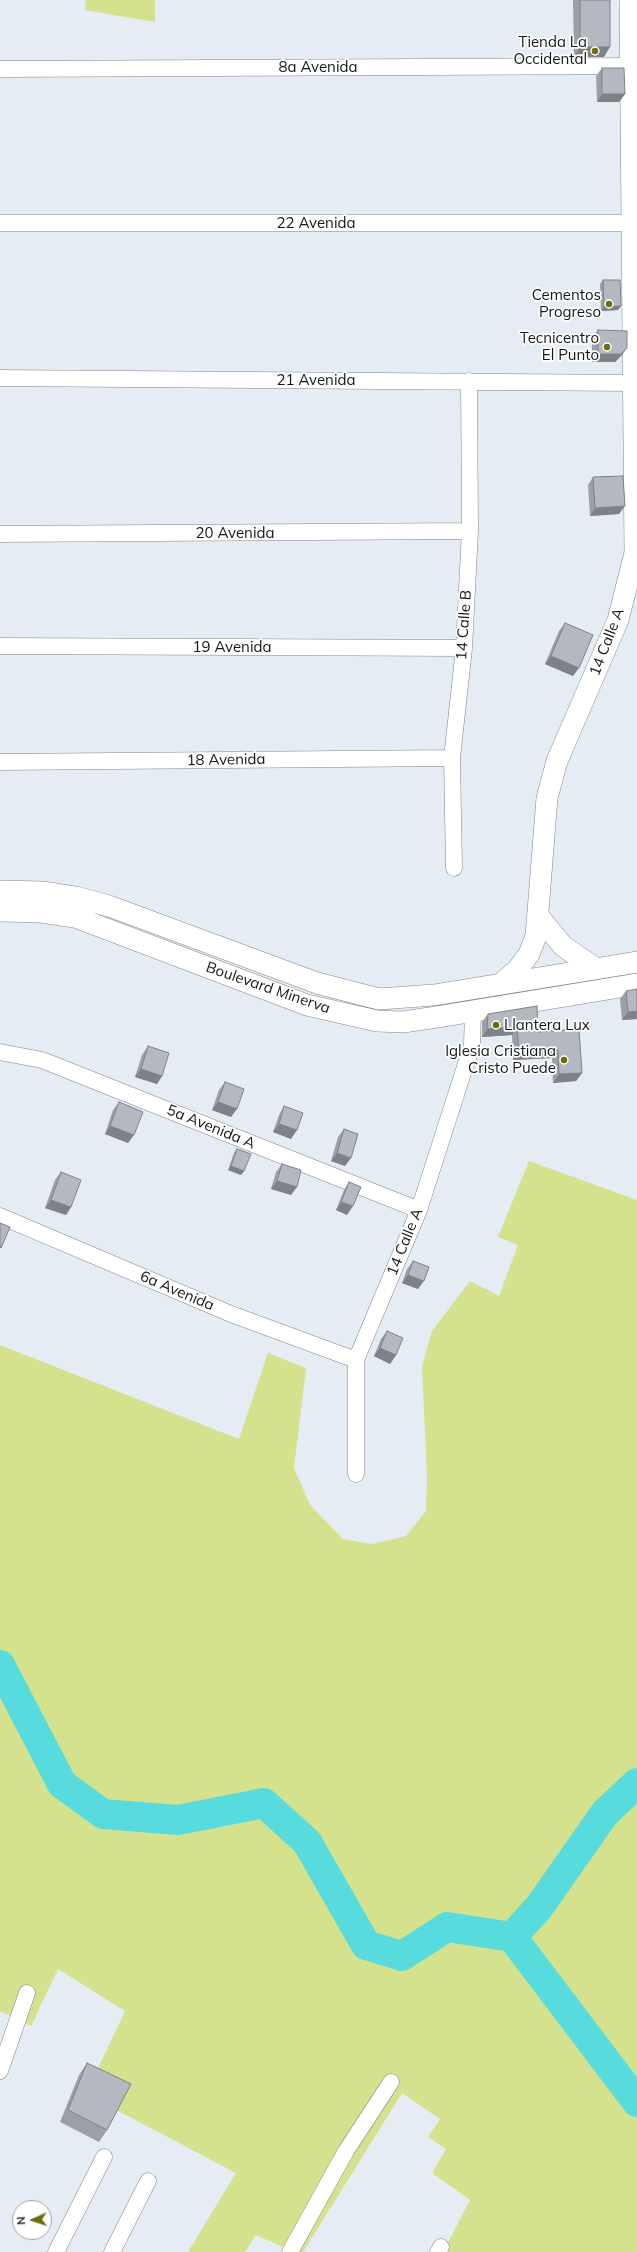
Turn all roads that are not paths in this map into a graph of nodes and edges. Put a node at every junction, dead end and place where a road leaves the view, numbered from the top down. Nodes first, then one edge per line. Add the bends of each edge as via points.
1 (630, 0) edge
2 (634, 66) edge
3 (0, 69) edge
4 (0, 223) edge
5 (632, 224) junction
6 (0, 378) edge
7 (469, 381) junction
8 (632, 383) junction
9 (470, 531) junction
10 (0, 534) edge
11 (636, 553) edge
12 (0, 646) edge
13 (464, 648) junction
14 (452, 758) junction
15 (0, 762) edge
16 (454, 868) dead end
17 (0, 891) edge
18 (0, 911) edge
19 (539, 916) junction
20 (637, 962) edge
21 (595, 968) junction
22 (502, 983) junction
23 (637, 984) edge
24 (473, 1010) junction
25 (0, 1052) edge
26 (419, 1210) junction
27 (0, 1216) edge
28 (356, 1360) junction
29 (356, 1474) dead end
30 (28, 1993) dead end
31 (0, 2071) edge
32 (391, 2082) dead end
33 (104, 2158) dead end
34 (148, 2181) dead end
35 (56, 2252) edge
36 (112, 2252) edge
37 (290, 2252) edge

1 - 2 street, 14 Calle A
2 - 3 street, 8a Avenida
2 - 5 street, 14 Calle A
4 - 5 street, 22 Avenida
5 - 8 street, 14 Calle A
6 - 7 street, 21 Avenida
7 - 8 street, 21 Avenida
7 - 9 street, 14 Calle B
8 - 11 street, 14 Calle A
9 - 10 street, 20 Avenida
9 - 13 street, 14 Calle B
11 - 19 street, 14 Calle A via 618,620 557,761 547,798
12 - 13 street, 19 Avenida
13 - 14 street, 14 Calle B
14 - 15 street, 18 Avenida
14 - 16 street, 14 Calle B
17 - 22 street, Boulevard Minerva via 44,892 109,906 317,983 379,999 434,995
18 - 24 street, Boulevard Minerva via 41,912 75,917 307,1005 377,1021 403,1022
19 - 21 street via 563,946
19 - 22 street, 14 Calle A via 536,936 529,954 517,970
20 - 21 street, Boulevard Minerva
21 - 22 street, Boulevard Minerva
23 - 24 street, Boulevard Minerva
24 - 26 street, 14 Calle A via 472,1045
25 - 26 street, 5a Avenida A via 42,1060
26 - 28 street, 14 Calle A
27 - 28 street, 6a Avenida via 231,1314
28 - 29 street, 14 Calle A
30 - 31 street
32 - 37 street via 346,2151
33 - 35 street
34 - 36 street

